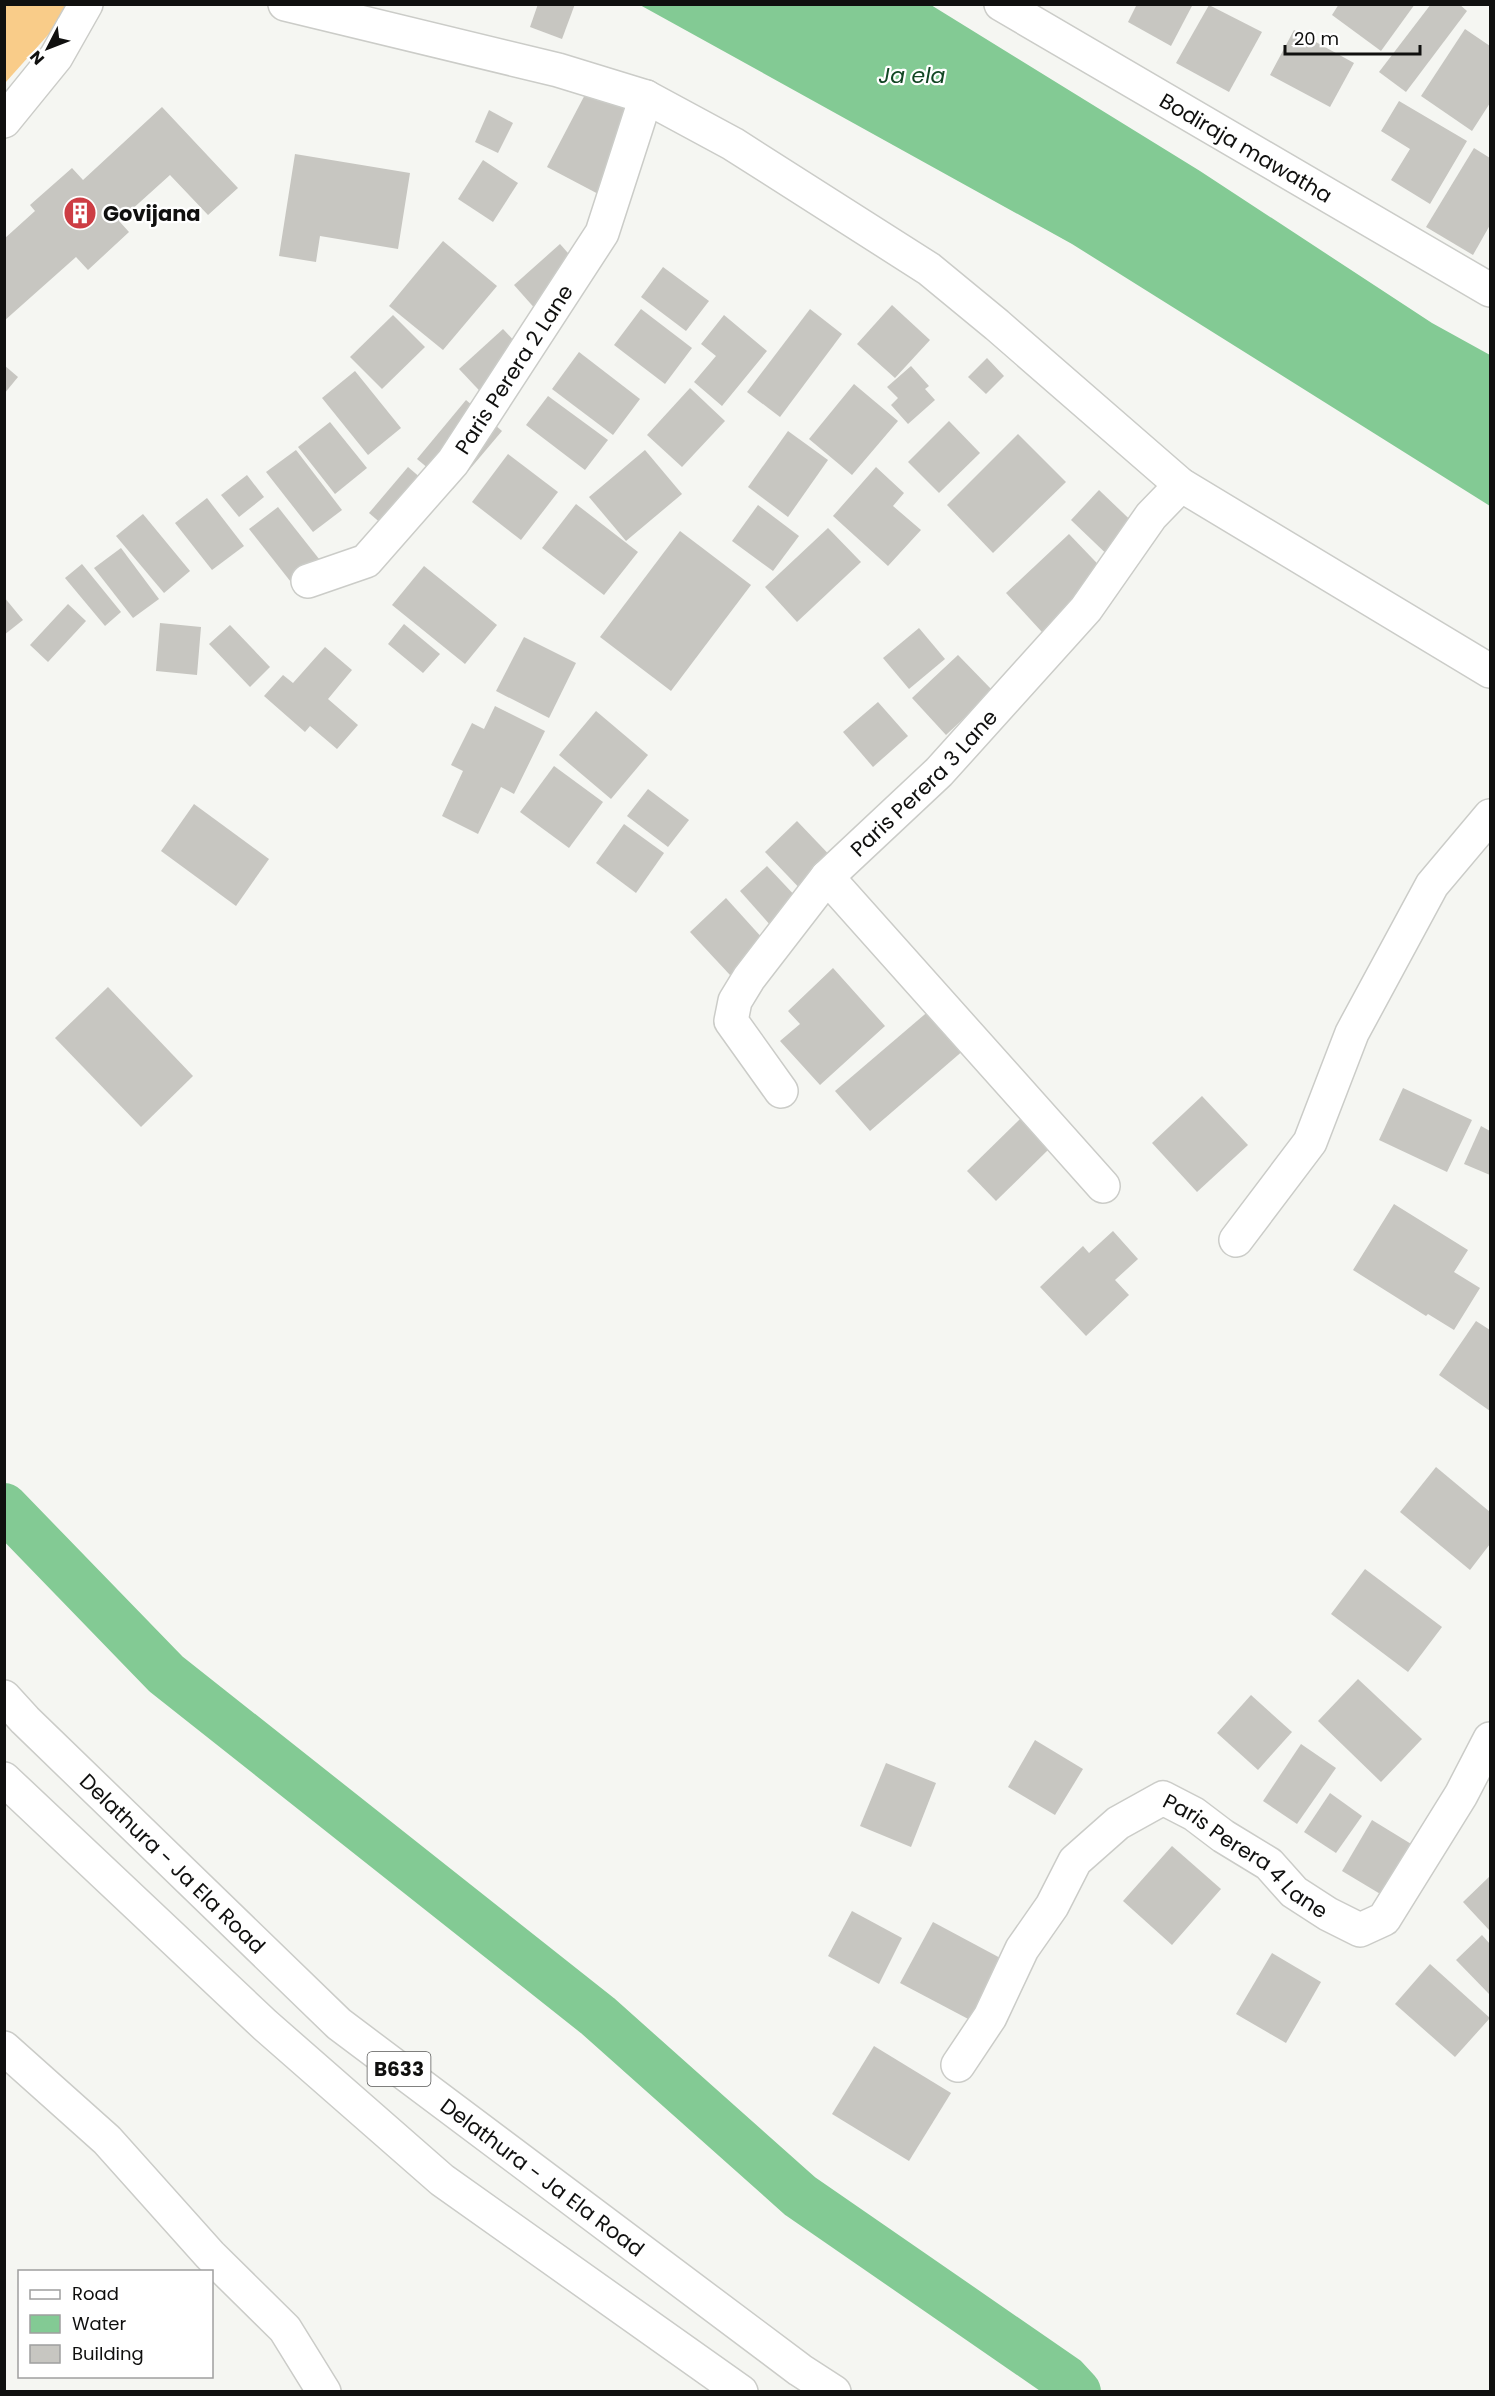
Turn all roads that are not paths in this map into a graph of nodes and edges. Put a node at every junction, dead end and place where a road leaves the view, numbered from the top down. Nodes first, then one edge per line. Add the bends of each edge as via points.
1 (86, 4) edge
2 (285, 4) edge
3 (1001, 4) edge
4 (646, 97) junction
5 (4, 121) edge
6 (1491, 290) edge
7 (1181, 484) junction
8 (308, 581) dead end
9 (1491, 671) edge
10 (1491, 816) edge
11 (828, 877) junction
12 (781, 1091) dead end
13 (1103, 1186) dead end
14 (1236, 1240) dead end
15 (4, 1697) edge
16 (1491, 1739) edge
17 (4, 1779) edge
18 (4, 2048) edge
19 (958, 2065) dead end
20 (324, 2391) edge
21 (741, 2391) edge
22 (834, 2391) edge

1 - 5 street via 56,57
2 - 4 street via 558,70
3 - 6 street, Bodiraja mawatha
4 - 7 street via 733,144 928,269
4 - 8 street, Paris Perera 2 Lane via 602,233 453,462 366,561
7 - 9 street
7 - 11 street, Paris Perera 3 Lane via 1151,516 1086,609 947,764
10 - 14 street via 1432,885 1352,1034 1310,1143
11 - 12 street, Paris Perera 3 Lane via 748,978 735,1001 731,1021
11 - 13 street
15 - 22 street, Delathura - Ja Ela Road / B633 via 339,2024 800,2370
16 - 19 street, Paris Perera 4 Lane via 1384,1919 1360,1930 1294,1892 1269,1864 1163,1798 1118,1823 1075,1861 1052,1906 1022,1949 990,2018
17 - 21 street, B633 via 265,2025 442,2180
18 - 20 street via 107,2140 210,2255 285,2329

